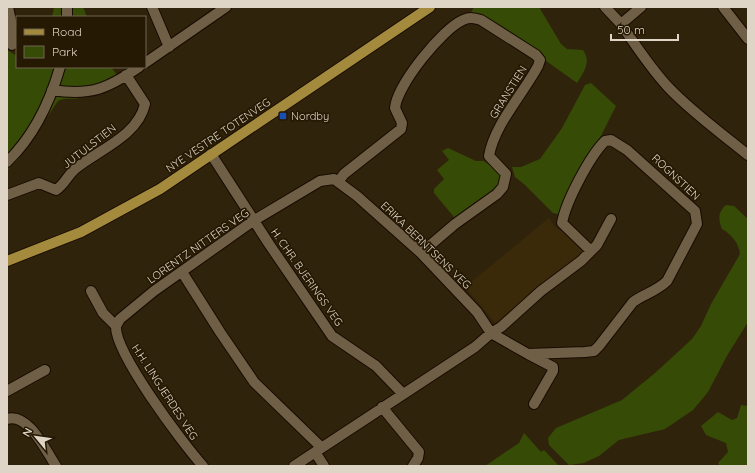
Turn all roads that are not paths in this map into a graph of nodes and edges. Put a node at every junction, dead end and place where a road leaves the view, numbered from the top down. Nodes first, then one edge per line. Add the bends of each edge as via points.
1 (8, 7) edge
2 (152, 7) edge
3 (226, 7) edge
4 (430, 7) edge
5 (605, 7) edge
6 (641, 7) edge
7 (723, 7) edge
8 (621, 24) junction
9 (748, 39) edge
10 (12, 45) dead end
11 (169, 47) junction
12 (146, 62) edge
13 (60, 68) edge
14 (138, 68) edge
15 (126, 76) junction
16 (52, 90) junction
17 (212, 154) junction
18 (748, 155) edge
19 (7, 162) edge
20 (338, 182) junction
21 (7, 195) edge
22 (611, 218) dead end
23 (253, 221) junction
24 (591, 251) junction
25 (421, 253) junction
26 (7, 261) edge
27 (182, 272) junction
28 (91, 291) dead end
29 (116, 326) junction
30 (491, 333) junction
31 (528, 354) junction
32 (45, 370) dead end
33 (7, 391) edge
34 (403, 394) junction
35 (534, 404) dead end
36 (382, 407) junction
37 (7, 419) edge
38 (318, 450) junction
39 (56, 466) edge
40 (203, 466) edge
41 (294, 466) edge
42 (324, 466) edge
43 (413, 466) edge

1 - 10 street
2 - 11 street
3 - 11 street
4 - 17 main road, NYE VESTRE TOTENVEG
5 - 8 street
6 - 8 street
7 - 9 street
8 - 18 street via 668,87 691,110
11 - 12 street
13 - 16 street
14 - 15 street
15 - 16 street via 94,91 70,93
15 - 21 street, JUTULSTIEN via 145,104 139,117 119,139 76,169 56,190 39,183
16 - 19 street via 33,130
17 - 23 street, H. CHR. BJERINGS VEG
17 - 26 main road, NYE VESTRE TOTENVEG via 117,214 81,232
20 - 23 street, LORENTZ NITTERS VEG via 327,179 320,181
20 - 25 street, ERIKA BERNTSENS VEG
20 - 25 street, GRANSTIEN via 344,174 401,129 402,123 394,108 399,93 423,56 462,20 481,20 536,54 540,60 538,66 506,116 490,150 489,156 506,174 503,188
22 - 24 street
23 - 27 street, LORENTZ NITTERS VEG
23 - 34 street, H. CHR. BJERINGS VEG via 332,336 376,366
24 - 30 street via 582,261
24 - 31 street, ROGNSTIEN via 562,223 564,211 595,154 605,141 611,140 627,150 687,204 695,212 697,224 667,282 633,302 594,351
25 - 30 street, ERIKA BERNTSENS VEG via 477,312
27 - 29 street, LORENTZ NITTERS VEG via 149,295 120,319
27 - 38 street via 254,382
28 - 29 street via 103,313
29 - 40 street, H.H. LINGJERDES VEG via 115,332 119,343 133,367 186,447
30 - 31 street
30 - 34 street via 475,347
31 - 35 street via 553,367
32 - 33 street
34 - 36 street
36 - 38 street
36 - 43 street via 419,452
37 - 39 street via 21,419 29,426
38 - 41 street
38 - 42 street

